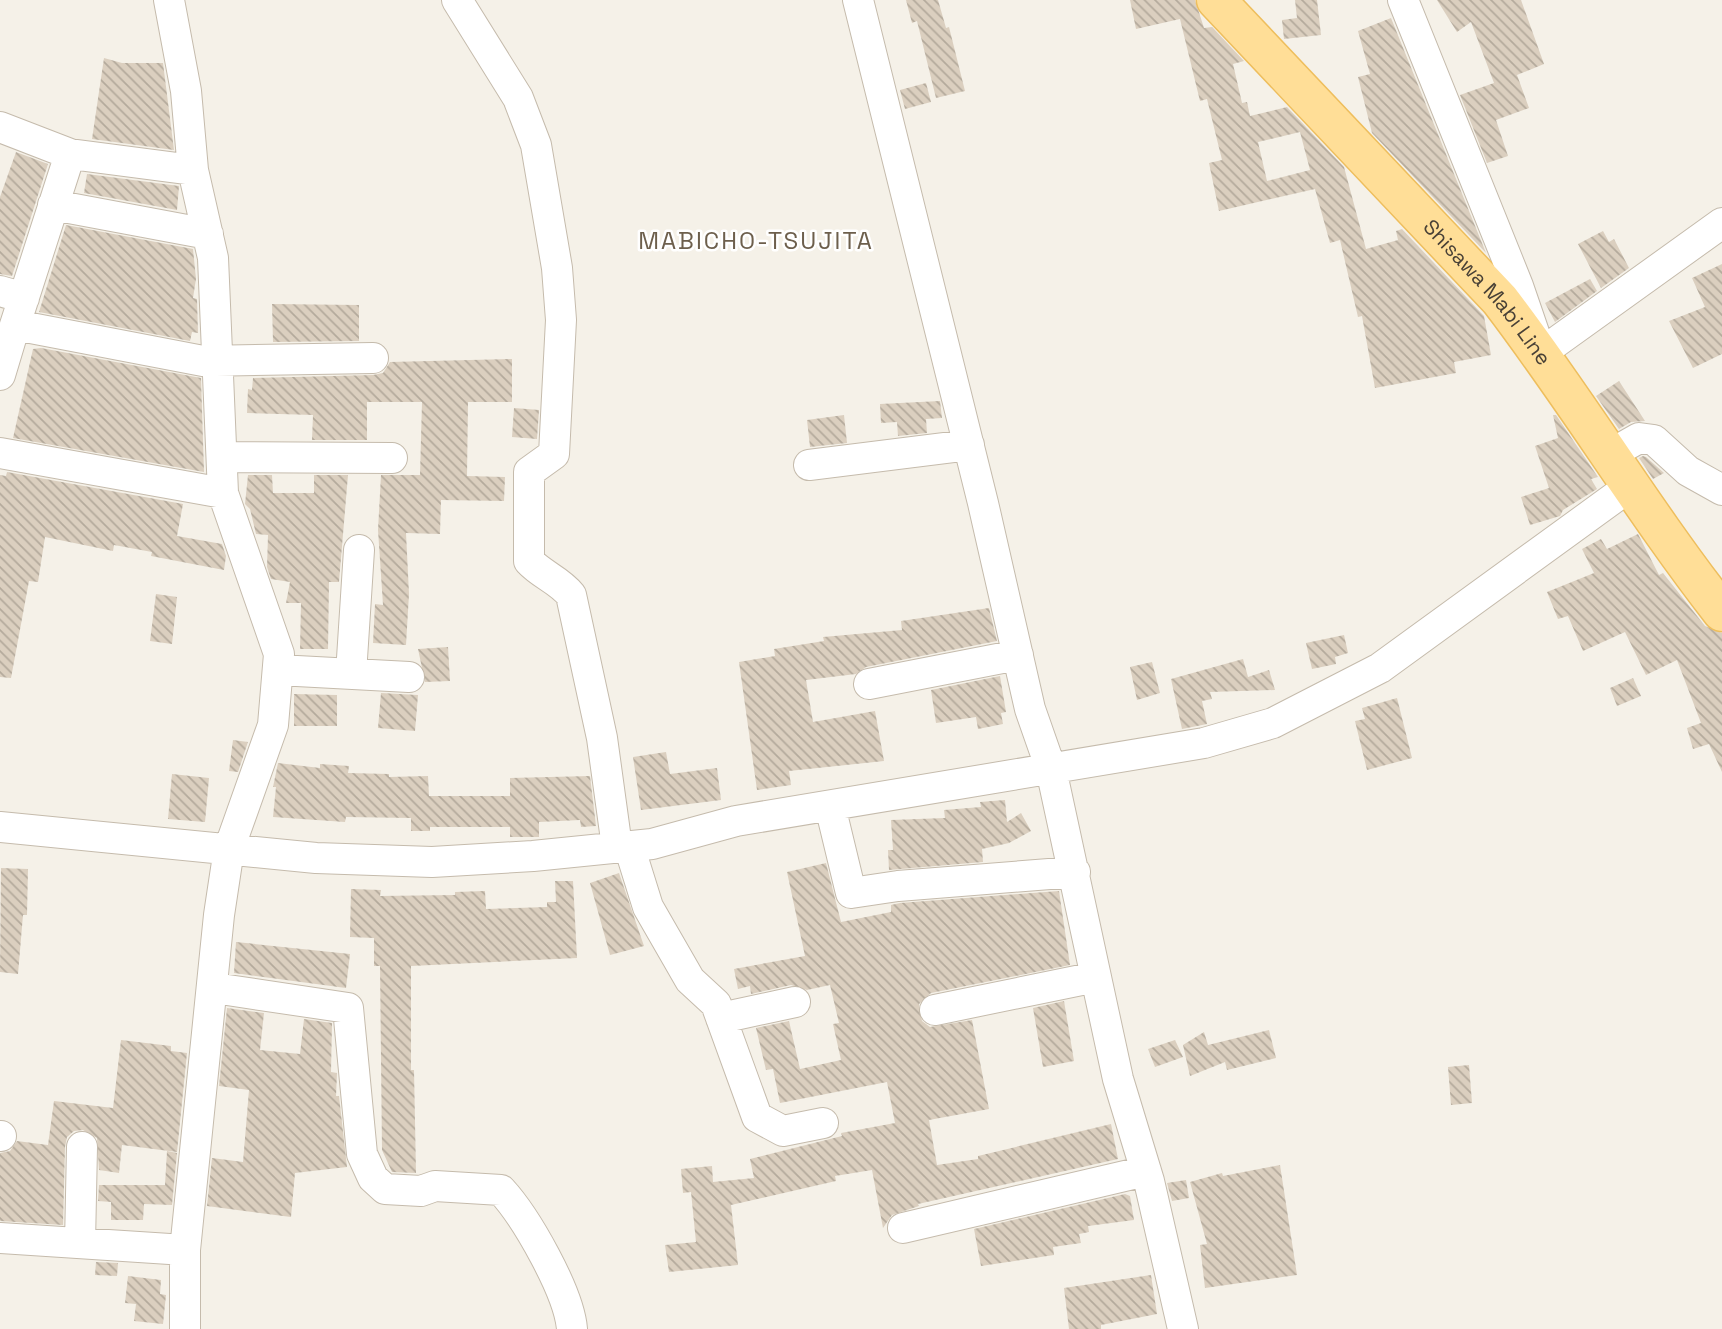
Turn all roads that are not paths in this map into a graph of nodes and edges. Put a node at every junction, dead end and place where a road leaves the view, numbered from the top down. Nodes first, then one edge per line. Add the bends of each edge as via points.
1 (169, 0) edge
2 (457, 0) edge
3 (858, 0) edge
4 (1216, 0) edge
5 (1403, 0) edge
6 (0, 127) edge
7 (70, 154) junction
8 (193, 170) junction
9 (53, 205) junction
10 (1722, 223) edge
11 (208, 234) junction
12 (13, 305) edge
13 (1550, 347) junction
14 (373, 358) dead end
15 (219, 359) junction
16 (0, 375) edge
17 (969, 445) junction
18 (1615, 451) junction
19 (0, 453) edge
20 (223, 457) junction
21 (392, 458) dead end
22 (809, 466) dead end
23 (1629, 487) junction
24 (1722, 490) edge
25 (223, 493) junction
26 (359, 550) dead end
27 (1722, 612) edge
28 (1018, 655) junction
29 (278, 670) junction
30 (351, 674) junction
31 (409, 677) dead end
32 (869, 684) dead end
33 (1052, 769) junction
34 (830, 806) junction
35 (0, 827) edge
36 (623, 847) junction
37 (229, 849) junction
38 (1075, 872) junction
39 (1096, 977) junction
40 (214, 988) junction
41 (796, 1002) dead end
42 (935, 1010) dead end
43 (721, 1018) junction
44 (823, 1123) dead end
45 (82, 1147) dead end
46 (1146, 1171) junction
47 (903, 1228) dead end
48 (0, 1238) edge
49 (79, 1243) junction
50 (185, 1250) junction
51 (185, 1329) edge
52 (572, 1329) edge
53 (1184, 1329) edge

1 - 8 street via 186,90
2 - 36 street via 518,98 536,145 561,320 554,454 529,472 529,561 571,595
3 - 17 street
4 - 13 main road, Shisawa Mabi Line
5 - 13 street via 1518,286
6 - 7 street
7 - 8 street
7 - 9 street
8 - 11 street
9 - 11 street
9 - 12 street
10 - 13 street
11 - 15 street via 214,258
12 - 15 street via 203,361
12 - 16 street
13 - 18 main road, Shisawa Mabi Line
14 - 15 street
15 - 20 street
17 - 22 street
17 - 28 street
18 - 23 main road, Shisawa Mabi Line
18 - 24 street via 1639,438 1654,440 1688,471
19 - 25 street
20 - 21 street
20 - 25 street
23 - 27 main road, Shisawa Mabi Line
23 - 33 street via 1380,668 1324,699 1273,723 1204,743
25 - 29 street via 279,654
26 - 30 street
28 - 32 street
28 - 33 street via 1030,709
29 - 30 street
29 - 37 street via 273,725
30 - 31 street
33 - 34 street
33 - 38 street
34 - 36 street via 736,821 652,844
34 - 38 street via 851,893
35 - 37 street
36 - 37 street via 432,862
36 - 43 street via 648,906 690,980 710,996
37 - 40 street
38 - 39 street
39 - 42 street
39 - 46 street via 1118,1079
40 - 50 street
40 - 52 street via 348,1008 362,1154 373,1178 386,1189 501,1190 519,1209 561,1293
41 - 43 street
43 - 44 street via 757,1117 783,1131
45 - 49 street
46 - 47 street
46 - 53 street
48 - 49 street
49 - 50 street
50 - 51 street

